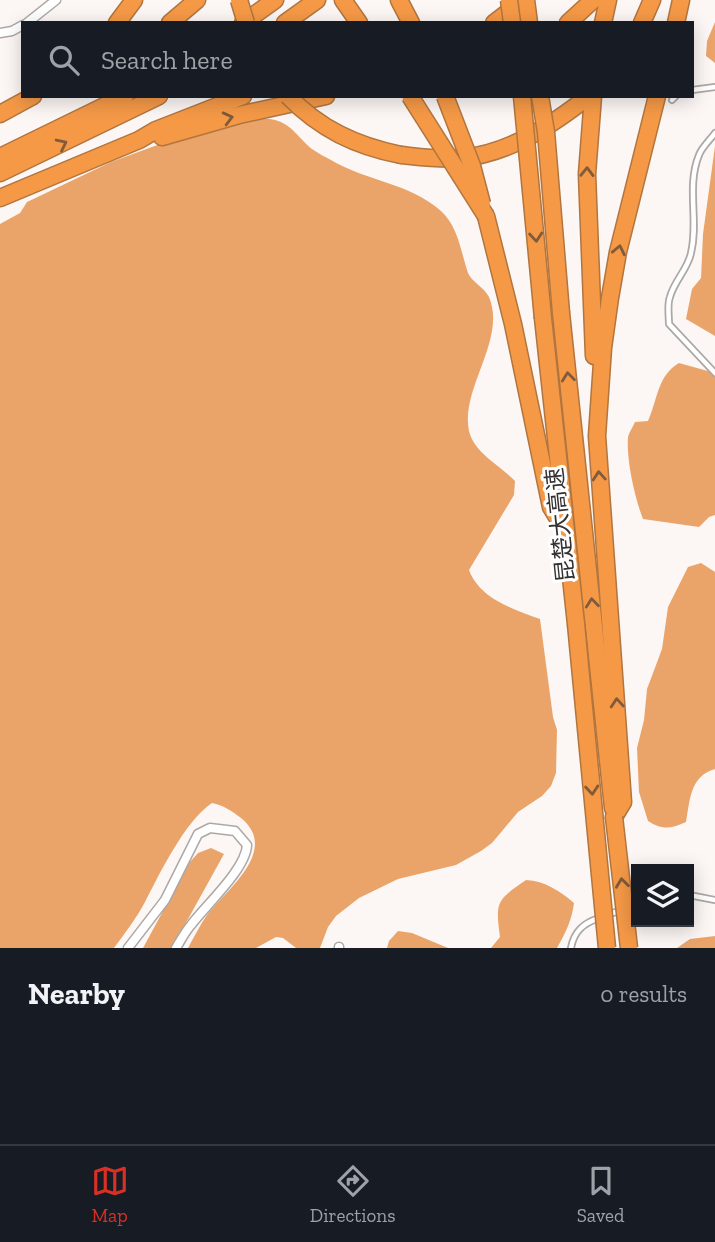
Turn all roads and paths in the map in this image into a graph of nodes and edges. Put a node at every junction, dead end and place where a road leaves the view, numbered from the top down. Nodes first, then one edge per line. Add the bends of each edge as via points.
1 (56, 0) edge
2 (134, 0) edge
3 (197, 0) edge
4 (239, 0) edge
5 (275, 0) edge
6 (317, 0) edge
7 (343, 0) edge
8 (399, 0) edge
9 (509, 0) edge
10 (525, 0) edge
11 (593, 0) edge
12 (608, 0) edge
13 (652, 0) edge
14 (681, 0) edge
15 (29, 21) edge
16 (118, 21) edge
17 (172, 21) edge
18 (244, 21) edge
19 (247, 21) edge
20 (288, 21) edge
21 (358, 21) edge
22 (410, 21) edge
23 (497, 21) edge
24 (512, 21) edge
25 (529, 21) edge
26 (570, 21) edge
27 (603, 21) edge
28 (643, 21) edge
29 (676, 21) edge
30 (21, 26) edge
31 (0, 33) edge
32 (715, 87) edge
33 (694, 90) edge
34 (29, 98) edge
35 (121, 98) edge
36 (155, 98) edge
37 (238, 98) edge
38 (290, 98) edge
39 (317, 98) edge
40 (411, 98) edge
41 (446, 98) edge
42 (522, 98) edge
43 (540, 98) edge
44 (588, 98) edge
45 (591, 98) edge
46 (668, 98) edge
47 (0, 114) edge
48 (715, 134) edge
49 (139, 140) junction
50 (0, 157) edge
51 (0, 173) edge
52 (0, 198) edge
53 (486, 216) junction
54 (715, 373) edge
55 (597, 436) junction
56 (565, 530) junction
57 (614, 817) junction
58 (694, 896) edge
59 (715, 900) edge
60 (631, 907) edge
61 (128, 948) edge
62 (176, 948) edge
63 (571, 948) edge
64 (607, 948) edge
65 (629, 948) edge

1 - 15 street
2 - 16 highway
3 - 17 highway
4 - 18 highway, bridge
5 - 19 highway
6 - 20 highway
7 - 21 highway
8 - 22 highway
9 - 24 highway, bridge
10 - 23 highway
10 - 25 highway
11 - 26 highway
12 - 27 highway
13 - 28 highway
14 - 29 highway
30 - 31 street
32 - 33 lane
34 - 47 highway
35 - 50 highway
51 -> 36 highway
37 - 49 highway
38 - 44 highway, bridge via 315,121 352,142 421,157 461,158 518,142
49 -> 39 highway
40 - 53 highway, bridge
41 - 53 highway, bridge
42 -> 56 highway, 昆楚大高速, bridge
57 -> 43 highway, 昆楚大高速, bridge
55 -> 45 highway via 587,174
55 -> 46 highway via 603,348 618,252
48 - 54 lane via 700,153 694,174 692,252 670,297 668,324
49 - 52 highway
53 - 56 highway via 551,507
57 -> 55 highway via 623,802
56 -> 64 highway, 昆楚大高速, bridge
65 -> 57 highway, 昆楚大高速, bridge
58 - 59 lane
60 - 63 lane via 586,922
61 - 62 street via 165,900 198,834 210,828 235,831 247,845 246,852

